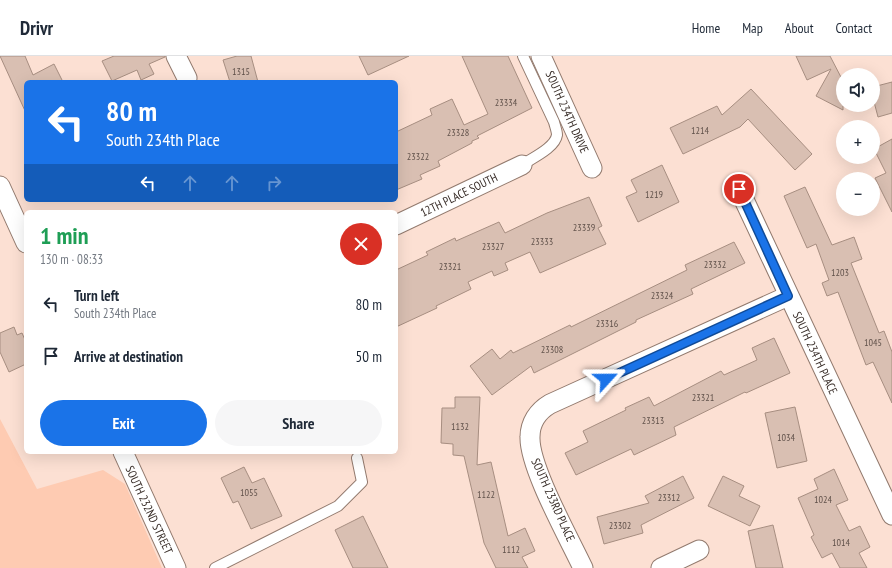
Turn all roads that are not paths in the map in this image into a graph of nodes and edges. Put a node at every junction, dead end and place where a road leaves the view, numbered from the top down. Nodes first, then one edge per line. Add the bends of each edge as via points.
1 (176, 56) edge
2 (523, 56) edge
3 (541, 56) edge
4 (187, 78) dead end
5 (522, 165) joint
6 (592, 168) dead end
7 (0, 186) edge
8 (739, 189) dead end
9 (398, 225) edge
10 (24, 239) edge
11 (788, 296) junction
12 (124, 454) edge
13 (357, 458) dead end
14 (892, 515) edge
15 (699, 550) dead end
16 (176, 568) edge
17 (215, 568) edge
18 (583, 568) edge
19 (661, 568) edge

1 - 4 street
2 - 5 lane via 554,122 557,134 549,146
3 - 6 street, SOUTH 234TH DRIVE
5 - 9 street, 12TH PLACE SOUTH
7 - 10 street
8 - 11 street, SOUTH 234TH PLACE
11 - 14 street, SOUTH 234TH PLACE
11 - 18 street, SOUTH 233RD PLACE via 550,404 538,414 530,429 536,465
12 - 16 street, SOUTH 232ND STREET
13 - 17 lane via 362,482 338,506
15 - 19 street

